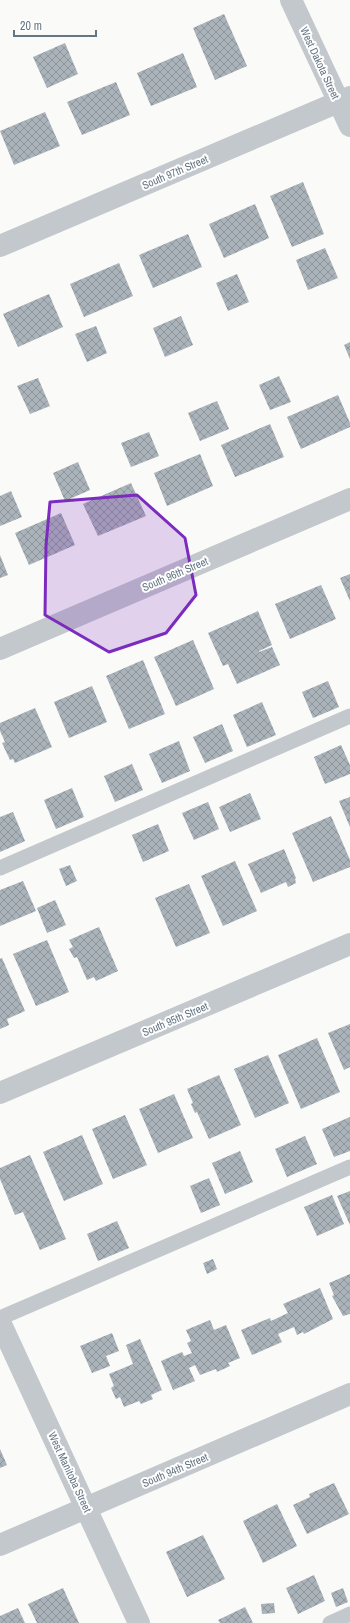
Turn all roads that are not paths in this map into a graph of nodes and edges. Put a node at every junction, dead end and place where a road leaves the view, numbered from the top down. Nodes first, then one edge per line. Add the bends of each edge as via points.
1 (291, 0) edge
2 (344, 100) edge
3 (350, 126) edge
4 (0, 246) edge
5 (350, 499) edge
6 (0, 649) edge
7 (350, 716) edge
8 (0, 868) edge
9 (350, 944) edge
10 (0, 1093) edge
11 (350, 1167) edge
12 (0, 1318) edge
13 (0, 1322) edge
14 (350, 1394) edge
15 (86, 1508) junction
16 (0, 1545) edge
17 (350, 1614) edge
18 (139, 1623) edge
19 (330, 1623) edge

1 - 2 street, West Dakota Street
2 - 3 street, West Dakota Street
2 - 4 street, South 97th Street
5 - 6 street, South 96th Street
7 - 8 lane
9 - 10 street, South 95th Street
11 - 12 lane
13 - 15 street, West Manitoba Street
14 - 15 street, South 94th Street
15 - 16 street, South 94th Street
15 - 18 street, West Manitoba Street
17 - 19 lane

